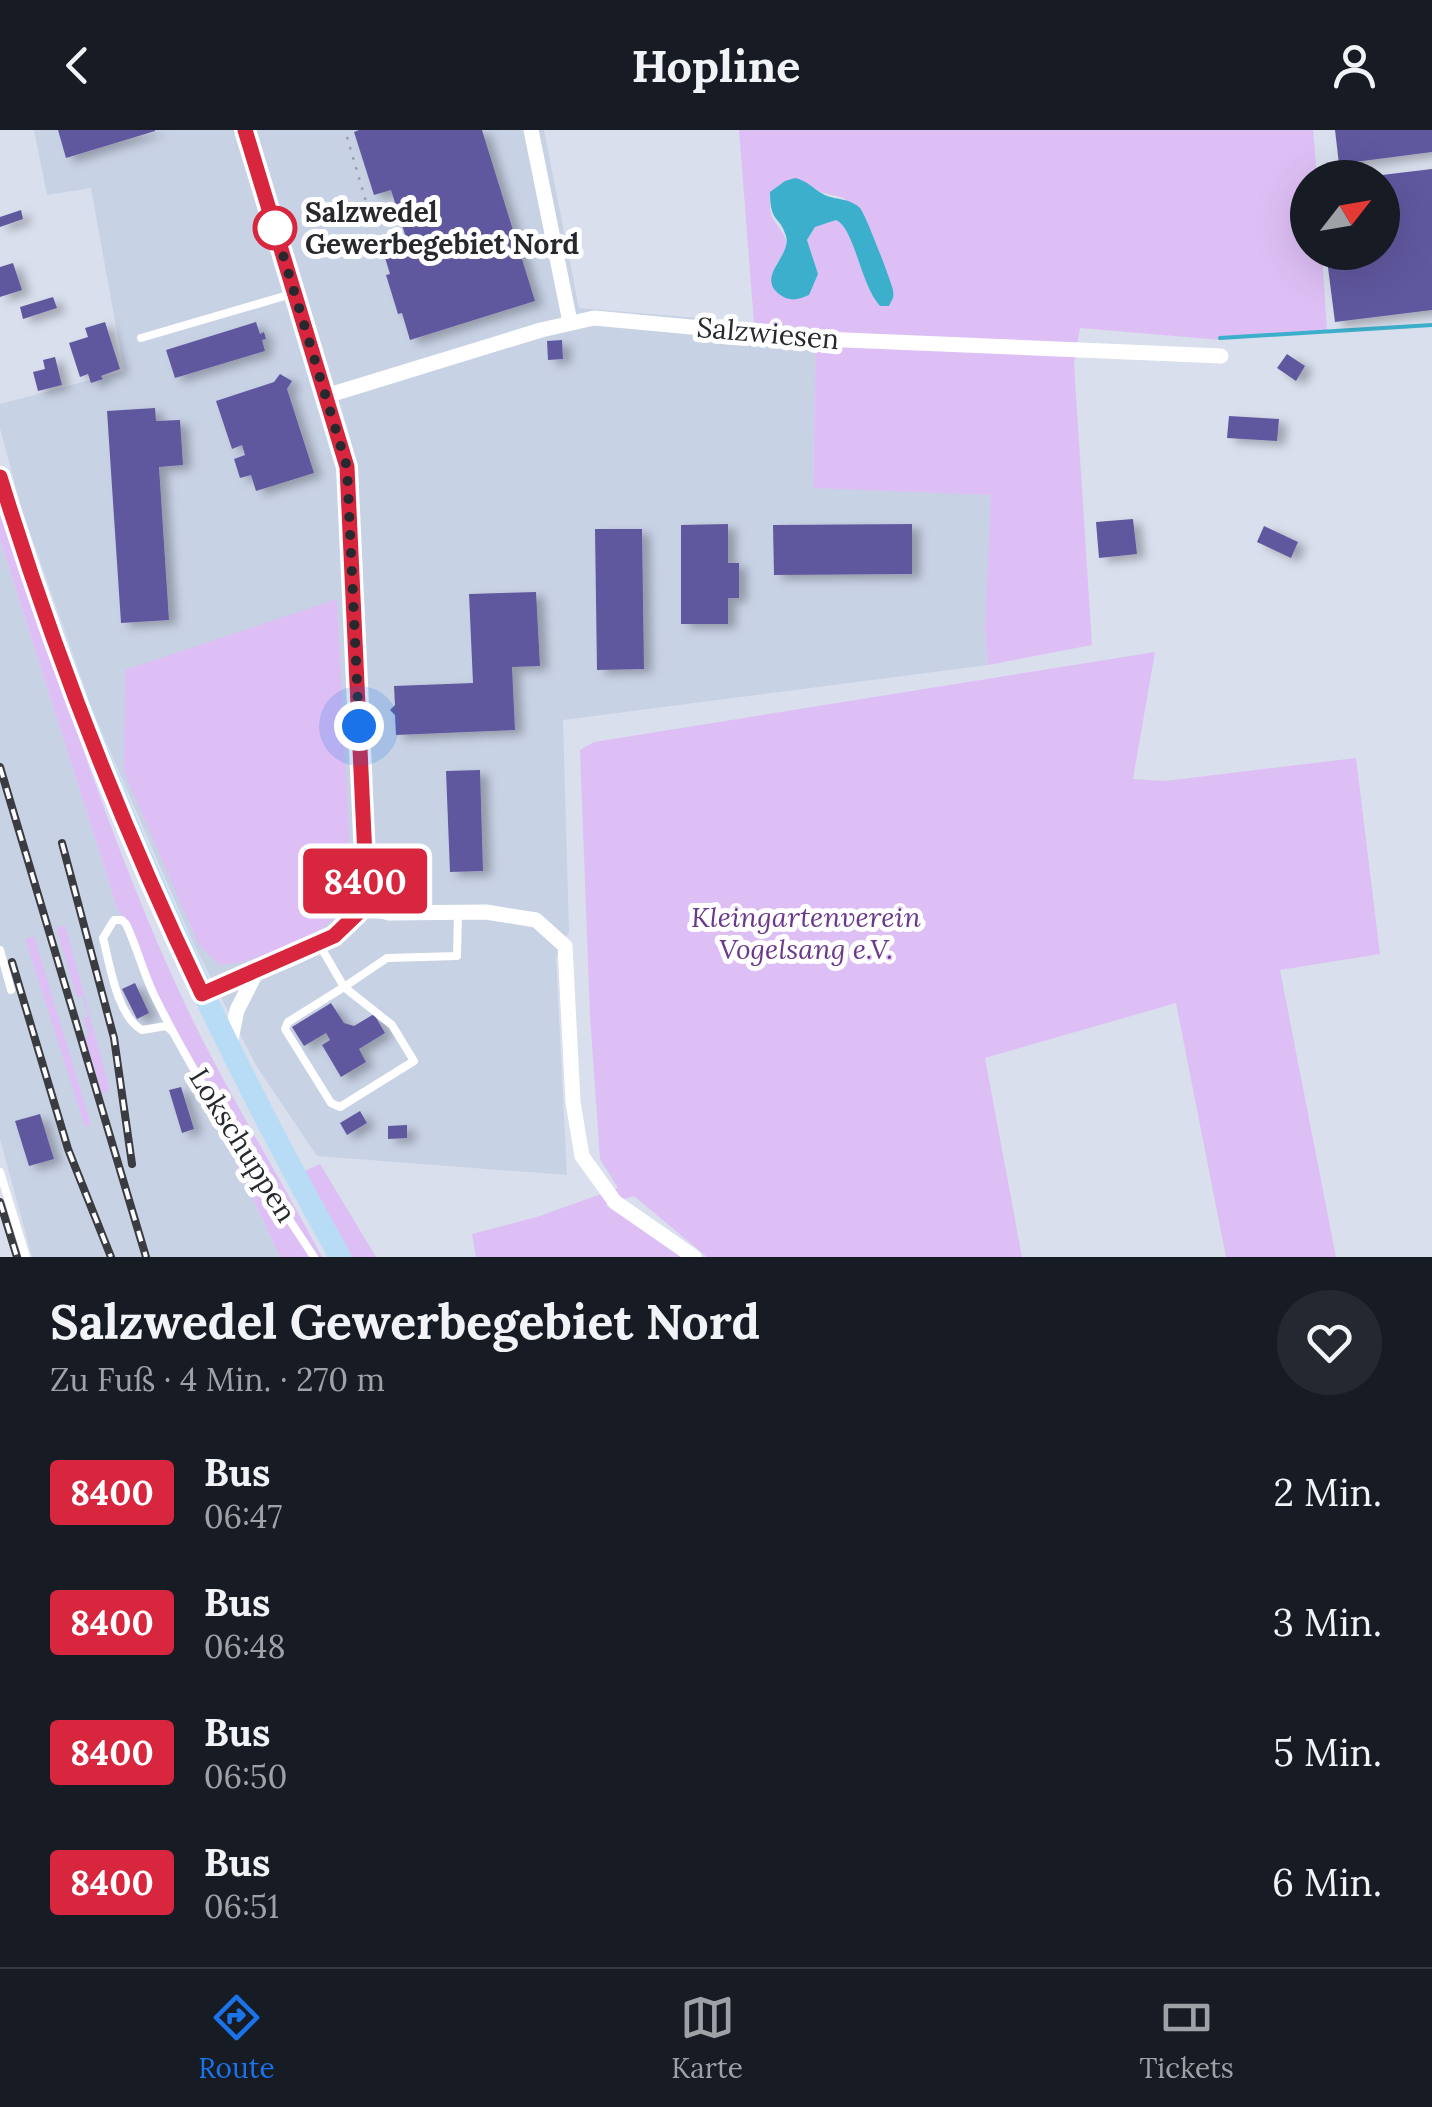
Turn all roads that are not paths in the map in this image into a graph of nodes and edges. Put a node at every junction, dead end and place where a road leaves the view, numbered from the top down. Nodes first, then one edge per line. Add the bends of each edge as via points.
1 (245, 130) edge
2 (531, 130) edge
3 (295, 293) junction
4 (570, 322) junction
5 (142, 338) dead end
6 (1221, 356) dead end
7 (326, 396) junction
8 (0, 477) edge
9 (361, 906) junction
10 (458, 913) junction
11 (320, 944) junction
12 (0, 950) edge
13 (257, 972) junction
14 (344, 987) junction
15 (11, 990) dead end
16 (202, 994) junction
17 (173, 1032) junction
18 (230, 1049) junction
19 (0, 1172) edge
20 (26, 1257) edge
21 (314, 1257) edge
22 (340, 1257) edge
23 (694, 1257) edge

1 - 3 street
2 - 4 street
3 - 5 lane
3 - 7 street
4 - 6 street, Salzwiesen via 620,319 822,338
4 - 7 street, Salzwiesen
7 - 9 street via 347,467 366,879
8 - 16 main road via 99,758
9 - 10 street
9 - 11 street via 350,924
10 - 14 lane via 457,956 387,958
10 - 23 street via 536,920 564,946 582,1156 615,1202
11 - 13 street
11 - 14 lane
12 - 15 lane
13 - 16 street
13 - 18 street via 237,1010
14 - 14 lane via 285,1029 331,1103 340,1106 414,1061 392,1025
16 - 18 main road
17 - 17 lane, Lokschuppen via 126,924 114,920 104,938 130,1022 145,1031 166,1026
17 - 21 lane, Lokschuppen
18 - 22 main road
19 - 20 lane

